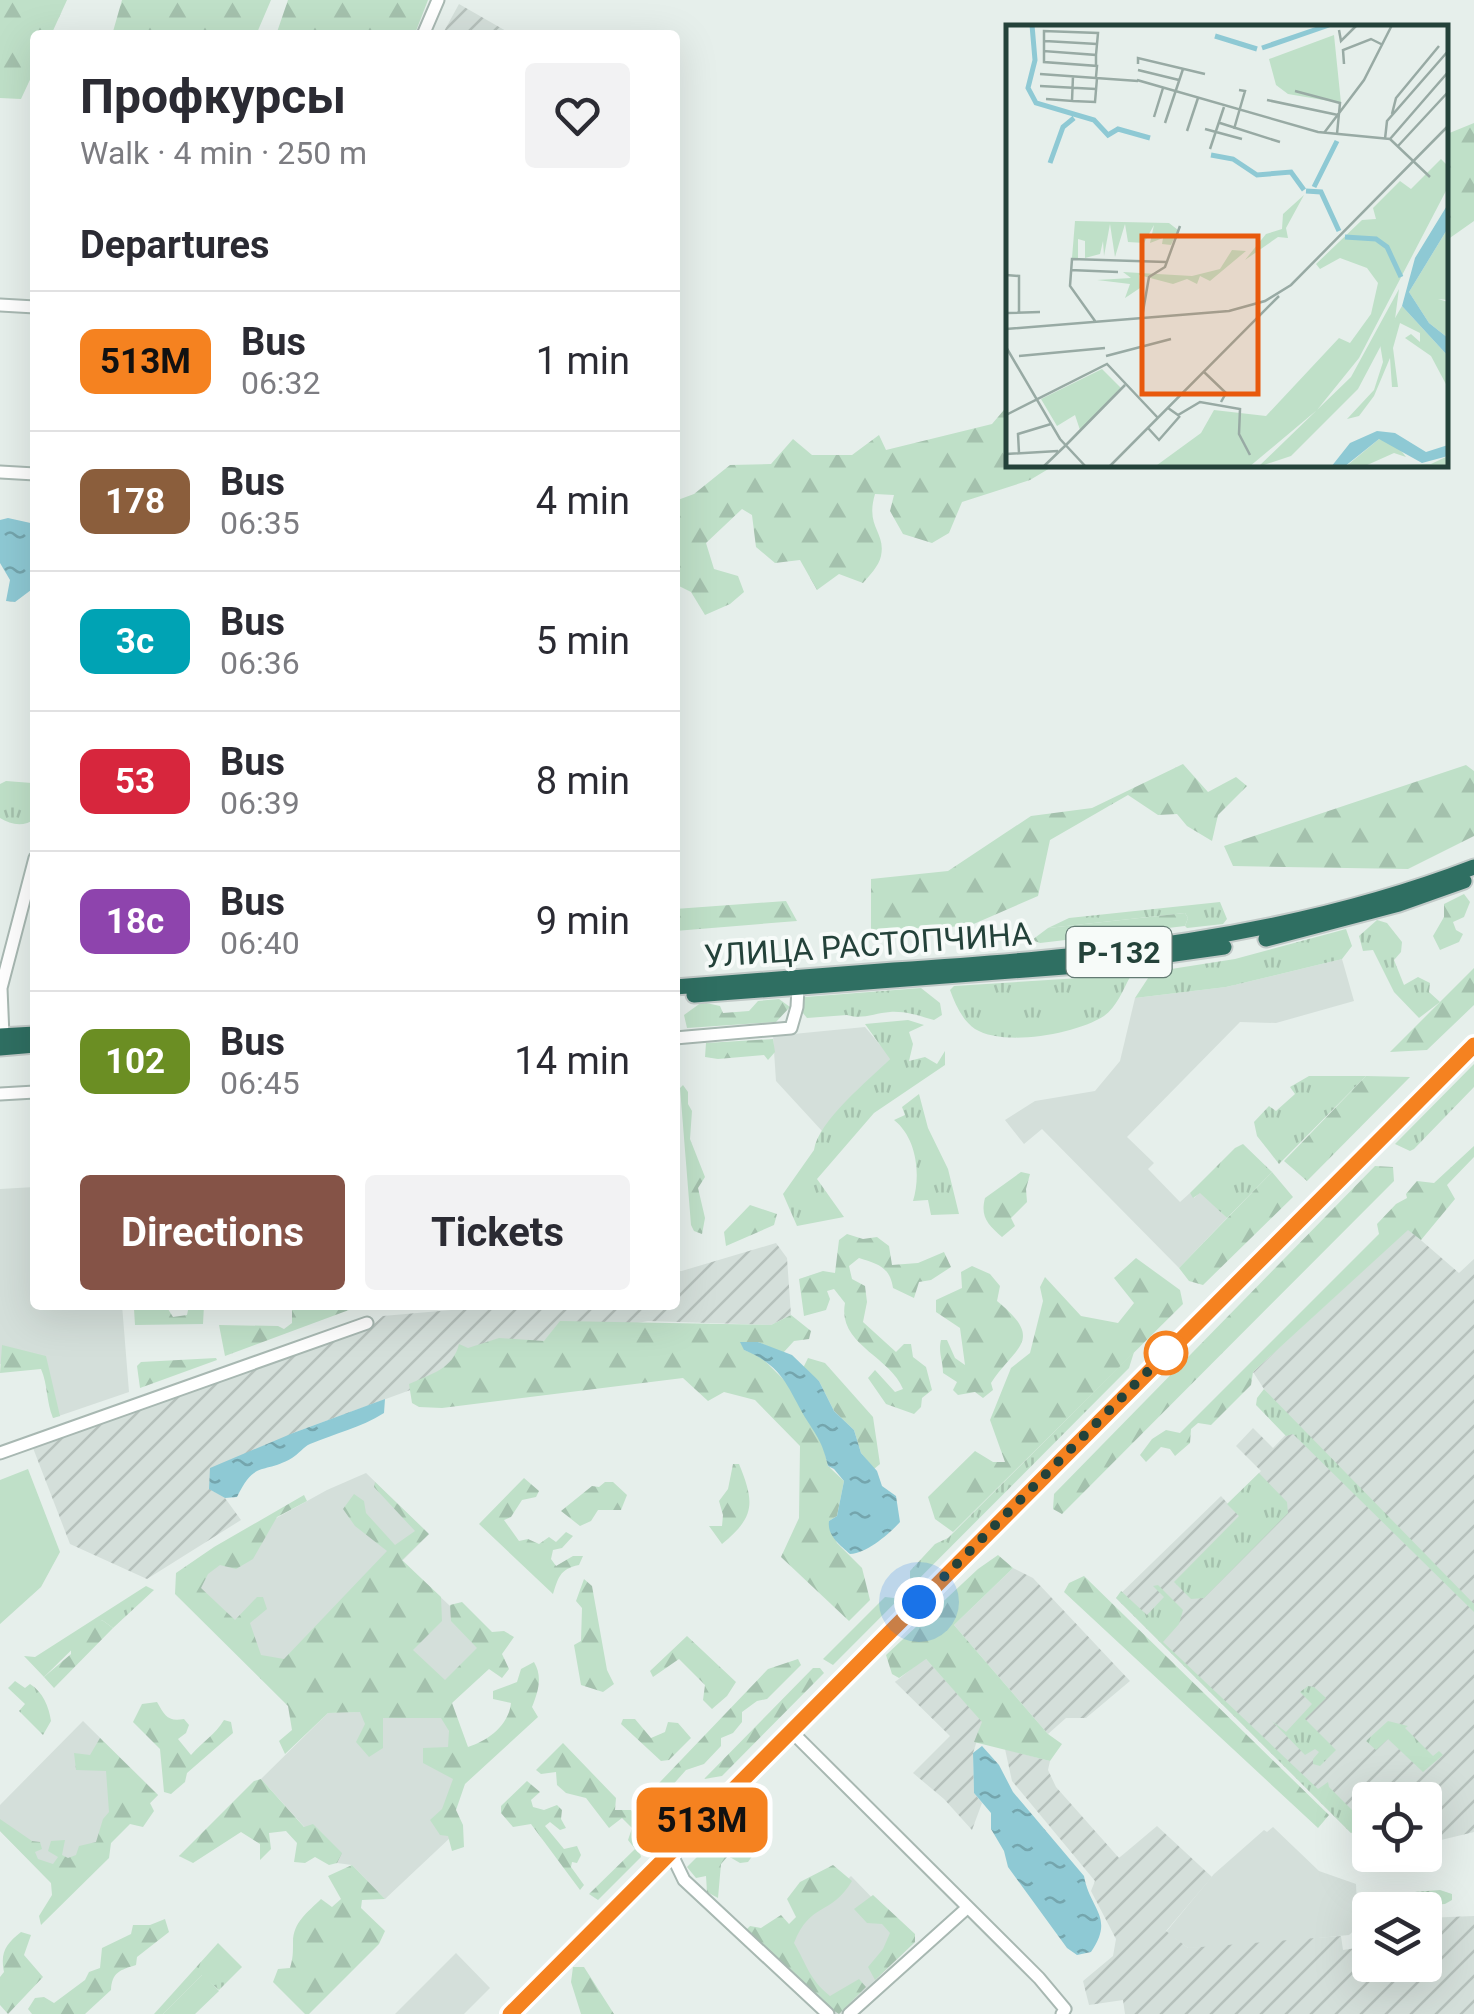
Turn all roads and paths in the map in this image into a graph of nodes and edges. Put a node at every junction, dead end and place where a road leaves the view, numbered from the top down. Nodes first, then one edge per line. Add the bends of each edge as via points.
1 (438, 0) edge
2 (425, 30) edge
3 (0, 305) edge
4 (30, 307) edge
5 (0, 472) edge
6 (30, 474) edge
7 (1474, 867) edge
8 (30, 877) edge
9 (1474, 878) edge
10 (680, 986) edge
11 (798, 988) junction
12 (680, 997) edge
13 (30, 1035) edge
14 (680, 1038) edge
15 (1, 1040) edge
16 (30, 1044) edge
17 (1474, 1045) edge
18 (30, 1092) edge
19 (0, 1094) edge
20 (367, 1322) dead end
21 (0, 1453) edge
22 (792, 1732) junction
23 (670, 1851) junction
24 (967, 1908) junction
25 (510, 2014) edge
26 (828, 2014) edge
27 (849, 2014) edge
28 (1062, 2014) edge

1 - 2 street
3 - 4 street
5 - 6 street
7 - 10 highway, УЛИЦА РАСТОПЧИНА / Р-132 via 1376,900 1172,946
8 - 15 street via 1,988
9 - 11 highway, УЛИЦА РАСТОПЧИНА / Р-132 via 1321,926 1173,956
11 - 12 highway, УЛИЦА РАСТОПЧИНА / Р-132
11 - 14 street, УЛИЦА РАСТОПЧИНА via 790,1028
13 - 15 highway
15 - 16 highway
17 - 22 main road
18 - 19 street
20 - 21 street
22 - 23 main road
22 - 24 street
23 - 25 main road
23 - 26 street via 684,1880
24 - 27 street
24 - 28 street via 1039,1978 1065,2008

